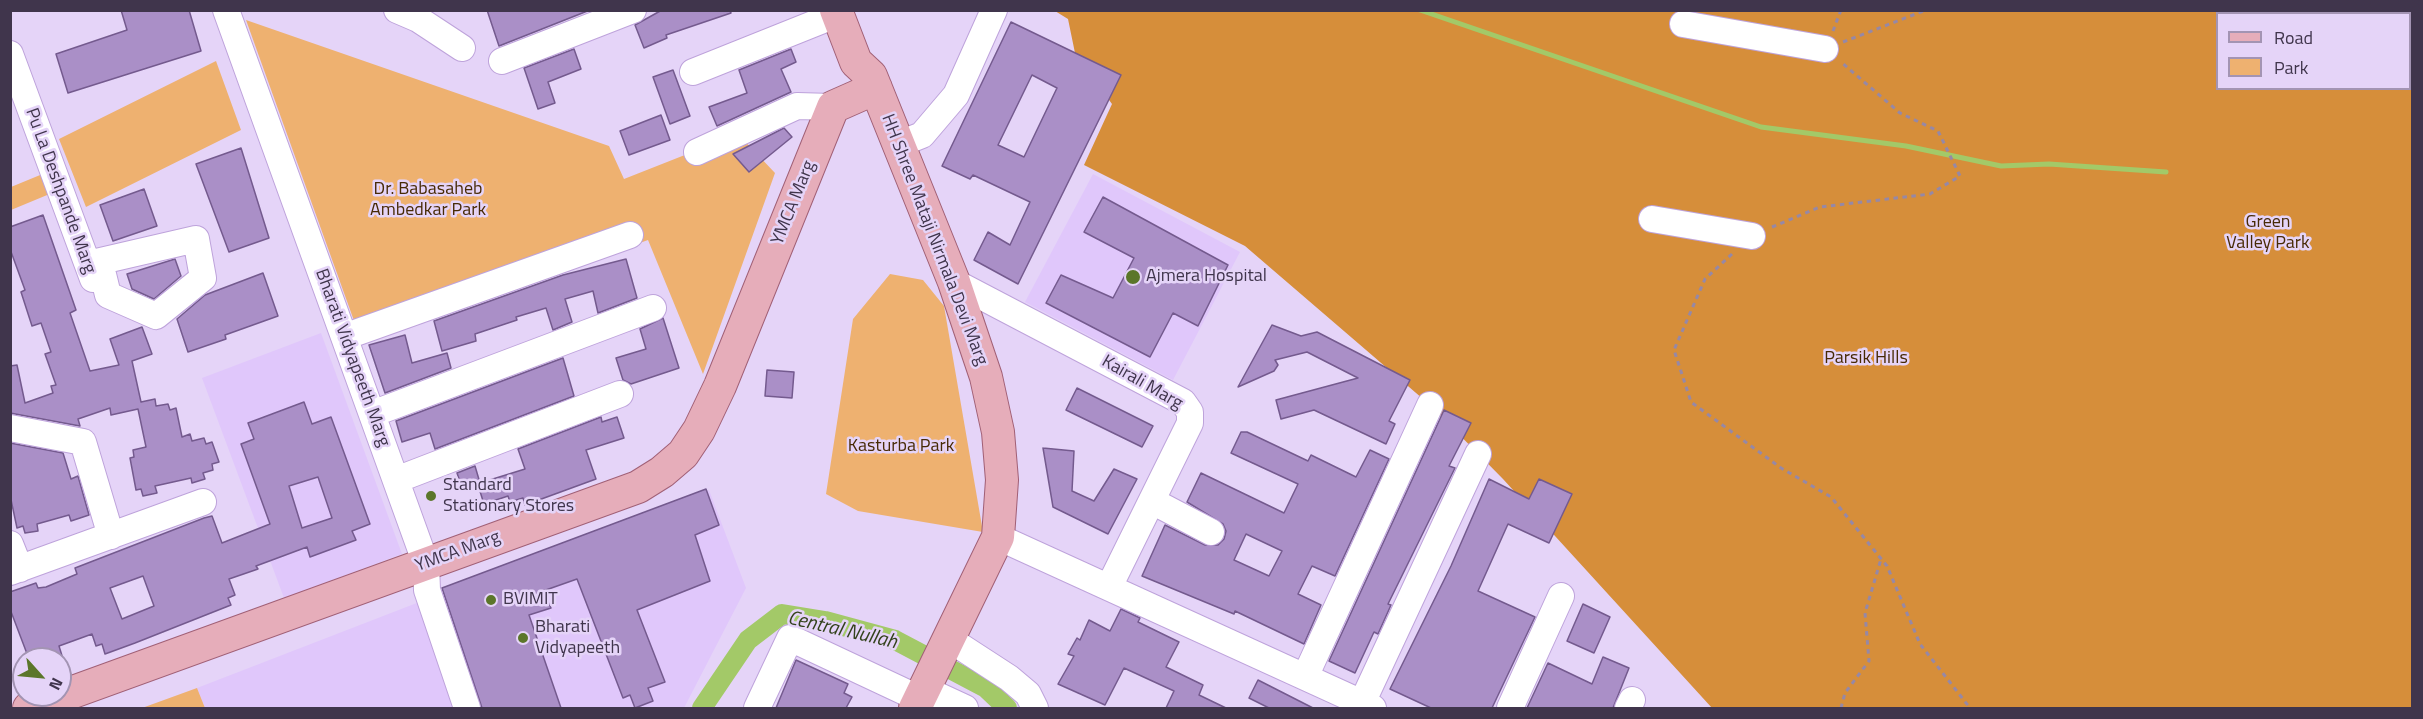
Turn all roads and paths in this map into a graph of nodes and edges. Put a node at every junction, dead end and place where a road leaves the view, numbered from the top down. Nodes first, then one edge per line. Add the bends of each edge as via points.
1 (226, 10) edge
2 (397, 10) edge
3 (633, 10) edge
4 (994, 10) edge
5 (1841, 10) edge
6 (1926, 10) edge
7 (844, 12) edge
8 (1683, 24) dead end
9 (462, 48) dead end
10 (1825, 49) junction
11 (10, 54) edge
12 (502, 61) dead end
13 (693, 72) dead end
14 (874, 82) junction
15 (833, 107) junction
16 (897, 145) junction
17 (697, 152) dead end
18 (1652, 219) dead end
19 (630, 235) dead end
20 (1752, 236) junction
21 (954, 282) junction
22 (97, 295) dead end
23 (653, 308) dead end
24 (344, 337) junction
25 (620, 394) dead end
26 (1430, 405) dead end
27 (372, 414) junction
28 (10, 428) edge
29 (1478, 454) dead end
30 (396, 480) junction
31 (1152, 501) junction
32 (203, 502) dead end
33 (1211, 532) dead end
34 (111, 536) junction
35 (998, 537) junction
36 (10, 544) edge
37 (1881, 559) junction
38 (426, 564) junction
39 (15, 571) edge
40 (1109, 587) junction
41 (1561, 596) dead end
42 (947, 643) junction
43 (1305, 677) junction
44 (922, 695) edge
45 (1367, 706) edge
46 (29, 708) edge
47 (468, 708) edge
48 (757, 708) edge
49 (965, 708) edge
50 (1035, 708) edge
51 (1510, 708) edge
52 (1841, 708) edge
53 (1970, 708) edge

1 - 24 street, Bharati Vidyapeeth Marg
2 - 9 street
3 - 12 street
4 - 16 street via 956,95 922,135
5 - 10 path
6 - 10 path
7 - 13 street
7 - 14 main road, HH Shree Mataji Nirmala Devi Marg via 856,62
8 - 10 street
10 - 20 path via 1900,113 1938,131 1960,176 1930,194 1820,207
11 - 22 street, Pu La Deshpande Marg via 94,263
14 - 15 main road
14 - 16 main road, HH Shree Mataji Nirmala Devi Marg
15 - 17 street via 797,106
15 - 38 main road, YMCA Marg via 720,386 683,454 638,487
16 - 21 main road, HH Shree Mataji Nirmala Devi Marg
18 - 20 street
19 - 24 street
20 - 37 path via 1705,279 1674,350 1691,402 1781,468 1831,497
21 - 31 street, Kairali Marg via 1183,402 1190,412 1190,423
21 - 35 main road, HH Shree Mataji Nirmala Devi Marg via 986,376 998,432 1002,480
23 - 27 street
24 - 27 street, Bharati Vidyapeeth Marg
25 - 30 street
26 - 43 street
27 - 30 street, Bharati Vidyapeeth Marg
28 - 34 street via 83,442
29 - 45 street
30 - 38 street, Bharati Vidyapeeth Marg
31 - 33 street
31 - 40 street, Kairali Marg
32 - 34 street
34 - 39 street
35 - 40 street
35 - 42 main road, HH Shree Mataji Nirmala Devi Marg
36 - 39 street
37 - 52 path via 1865,613 1869,661 1845,693
37 - 53 path via 1920,644
38 - 46 main road, YMCA Marg
38 - 47 street, Bharati Vidyapeeth Marg via 428,590
40 - 43 street
41 - 51 street
42 - 44 main road, HH Shree Mataji Nirmala Devi Marg
42 - 50 street via 1009,678 1028,694
43 - 45 street
44 - 48 street via 790,638
44 - 49 street

